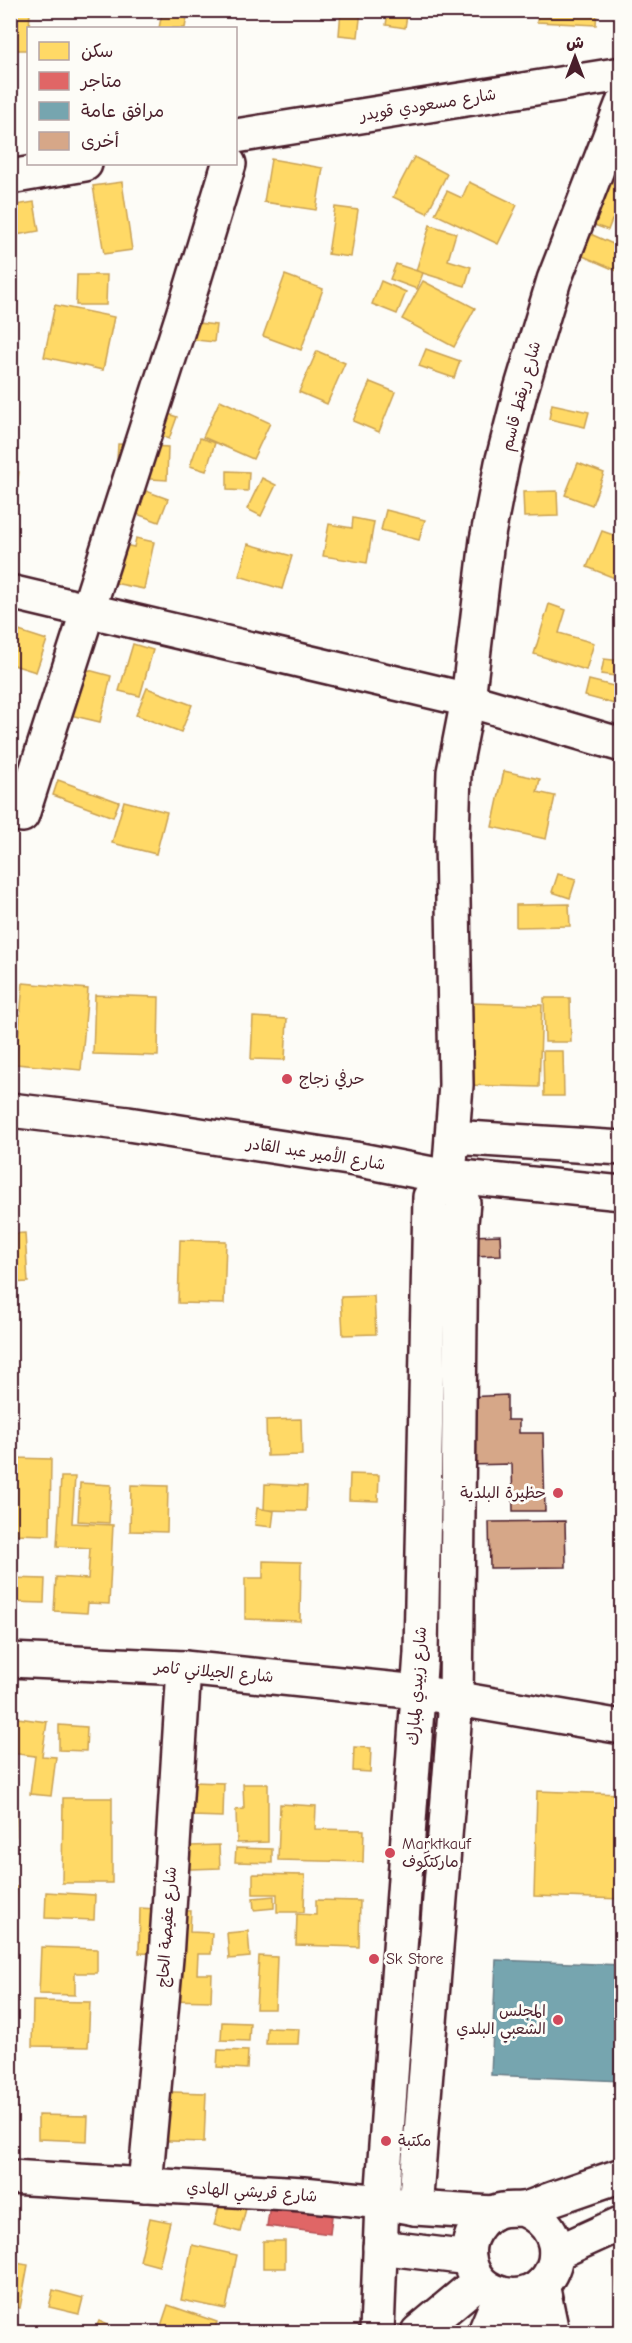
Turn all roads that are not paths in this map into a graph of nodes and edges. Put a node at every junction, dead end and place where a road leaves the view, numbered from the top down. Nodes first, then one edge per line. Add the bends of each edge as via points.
1 (621, 74) edge
2 (621, 105) edge
3 (237, 143) edge
4 (79, 165) edge
5 (228, 165) edge
6 (10, 177) edge
7 (10, 592) edge
8 (88, 610) junction
9 (468, 700) junction
10 (621, 745) edge
11 (22, 815) dead end
12 (10, 1110) edge
13 (452, 1137) junction
14 (621, 1148) edge
15 (449, 1176) junction
16 (621, 1193) edge
17 (10, 1660) edge
18 (184, 1668) junction
19 (417, 1692) junction
20 (456, 1700) junction
21 (621, 1727) edge
22 (621, 2175) edge
23 (10, 2177) edge
24 (145, 2186) junction
25 (382, 2202) junction
26 (415, 2208) junction
27 (507, 2211) junction
28 (621, 2223) edge
29 (380, 2247) junction
30 (556, 2253) junction
31 (501, 2282) junction
32 (377, 2332) edge
33 (418, 2332) edge
34 (485, 2332) edge
35 (523, 2332) edge
36 (552, 2332) edge

1 - 3 street, شارع مسعودي قويدر
2 - 9 street, شارع ريقط قاسم via 554,280 502,463 487,540
4 - 6 street
5 - 8 street
7 - 8 street
8 - 9 street
8 - 11 street
9 - 10 street
9 - 13 street, شارع ريقط قاسم via 454,783 456,1085
12 - 15 street, شارع الأمير عبد القادر via 139,1126
13 - 14 street
13 - 15 street, شارع ريقط قاسم
15 - 16 street, شارع الأمير عبد القادر
15 - 19 street, شارع زبيدي لمبارك via 430,1197
15 - 20 street via 463,1202
17 - 18 street, شارع الجيلاني ثامر
18 - 19 street, شارع الجيلاني ثامر
18 - 24 street, شارع عفيصة الحاج via 166,1958
19 - 20 street, شارع الجيلاني ثامر
19 - 25 street, شارع زبيدي لمبارك
20 - 21 street, شارع الجيلاني ثامر
20 - 26 street
22 - 27 street
23 - 24 street, شارع قريشي الهادي
24 - 25 street, شارع قريشي الهادي
25 - 26 street, شارع قريشي الهادي
25 - 29 street, شارع زبيدي لمبارك
26 - 27 street, شارع قريشي الهادي
27 - 30 street via 543,2221 551,2230
27 - 31 street via 481,2221 469,2245
28 - 30 street
29 - 31 street
29 - 32 street, شارع زبيدي لمبارك
30 - 31 street via 555,2264
31 - 33 street
31 - 34 street
31 - 35 street
31 - 36 street

